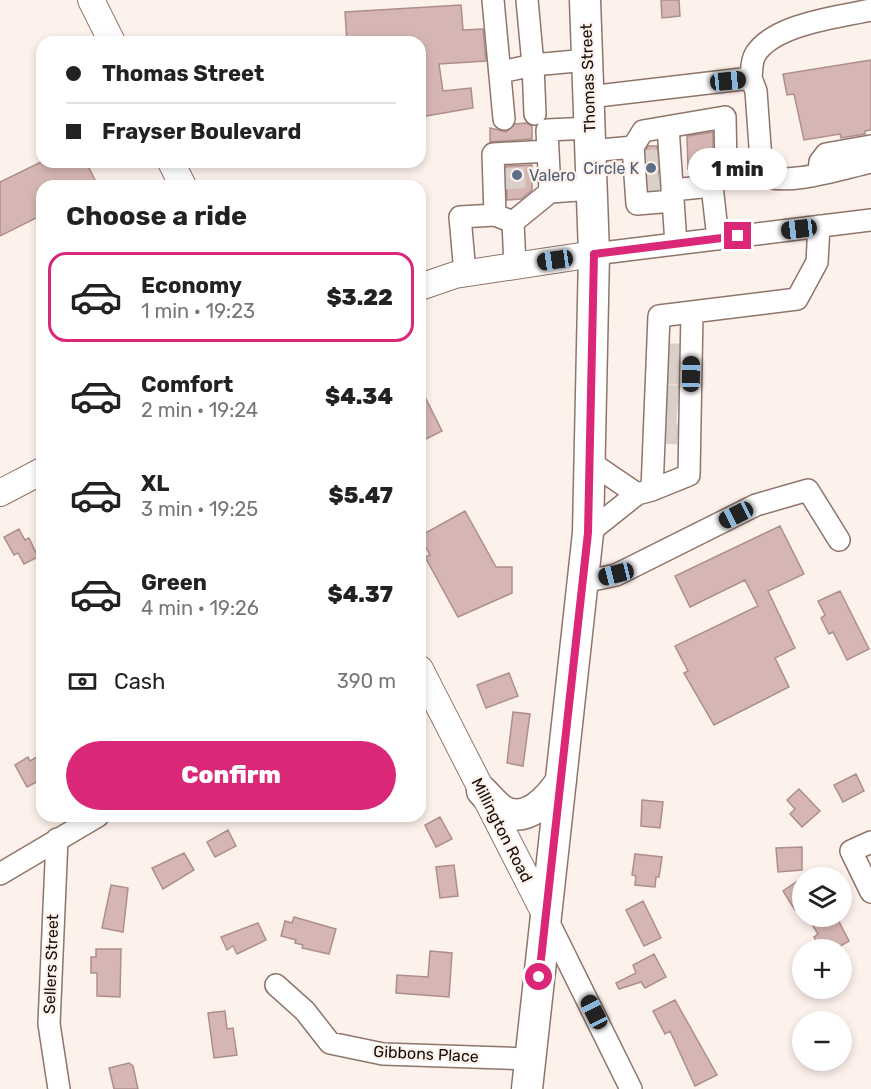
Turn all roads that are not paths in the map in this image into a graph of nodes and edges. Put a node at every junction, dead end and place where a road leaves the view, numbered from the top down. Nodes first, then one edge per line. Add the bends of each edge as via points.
1 (91, 0) edge
2 (494, 0) edge
3 (527, 0) edge
4 (585, 0) edge
5 (871, 10) edge
6 (109, 36) edge
7 (587, 60) junction
8 (533, 65) junction
9 (501, 72) junction
10 (751, 78) junction
11 (589, 97) junction
12 (535, 114) dead end
13 (504, 119) dead end
14 (668, 127) junction
15 (591, 140) junction
16 (871, 146) edge
17 (548, 151) junction
18 (871, 162) edge
19 (819, 172) junction
20 (654, 173) junction
21 (544, 182) junction
22 (712, 186) junction
23 (592, 189) junction
24 (504, 219) junction
25 (871, 220) edge
26 (819, 226) junction
27 (718, 239) junction
28 (676, 244) junction
29 (594, 254) junction
30 (515, 266) junction
31 (465, 273) junction
32 (426, 285) edge
33 (692, 312) junction
34 (672, 394) junction
35 (590, 462) junction
36 (36, 474) edge
37 (645, 492) junction
38 (0, 493) edge
39 (588, 533) junction
40 (839, 540) dead end
41 (583, 582) junction
42 (426, 681) edge
43 (561, 780) junction
44 (482, 791) junction
45 (87, 822) edge
46 (57, 839) junction
47 (871, 842) edge
48 (0, 874) edge
49 (871, 892) edge
50 (546, 916) junction
51 (276, 985) dead end
52 (530, 1059) junction
53 (59, 1089) edge
54 (527, 1089) edge
55 (632, 1089) edge

1 - 6 main road
2 - 9 street
3 - 8 street
4 - 7 highway, Thomas Street
5 - 10 street via 796,27 777,37 754,57
7 - 8 street
7 - 11 highway, Thomas Street
8 - 9 street
8 - 12 street
9 - 13 street
10 - 11 street
10 - 19 street via 756,91 762,174 773,180
11 - 15 highway, Thomas Street
14 - 20 street
14 - 20 street via 643,131
14 - 22 street via 725,117 726,168
15 - 17 street via 547,130
15 - 20 street
15 - 23 highway, Thomas Street
16 - 19 street via 826,154
17 - 21 street
17 - 24 street via 493,154
18 - 19 street
20 - 22 street
20 - 28 street
21 - 23 street
21 - 24 street
22 - 27 street
23 - 29 highway, Thomas Street
24 - 30 street
24 - 31 street via 460,217
25 - 26 street
26 - 27 street
26 - 33 street via 816,262 797,299
27 - 28 street
28 - 29 street
29 - 30 main road
29 - 35 highway, Thomas Street
30 - 31 main road
31 - 32 main road
33 - 34 street
33 - 34 street via 659,316
34 - 37 street
34 - 37 street via 689,476
35 - 37 street
35 - 39 highway, Thomas Street
36 - 38 main road
37 - 39 street
39 - 41 highway, Thomas Street
40 - 41 street via 808,490 756,505 616,574
41 - 43 highway, Thomas Street
42 - 44 main road, Millington Road
43 - 44 highway via 544,802 532,811 520,813 501,810
43 - 50 highway, Thomas Street
44 - 50 main road, Millington Road
45 - 46 street
46 - 48 street
46 - 53 street, Sellers Street via 49,1024
47 - 49 street via 851,851
50 - 52 highway, Thomas Street
50 - 55 street, Millington Road
51 - 52 street, Gibbons Place via 305,1011 330,1043 383,1054
52 - 54 highway, Thomas Street

